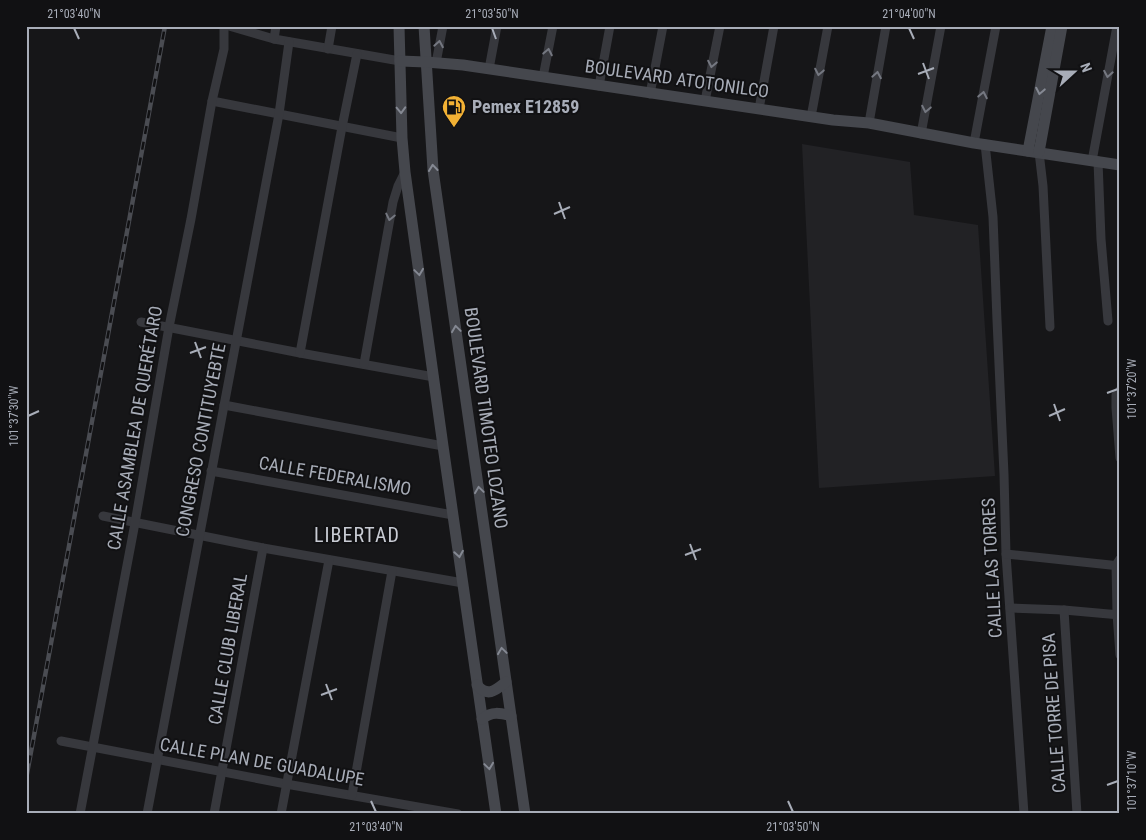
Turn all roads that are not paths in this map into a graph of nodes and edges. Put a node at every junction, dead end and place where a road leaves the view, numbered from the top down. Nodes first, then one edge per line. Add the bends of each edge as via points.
1 (224, 26) edge
2 (229, 26) edge
3 (276, 26) edge
4 (332, 26) edge
5 (399, 26) edge
6 (424, 26) edge
7 (443, 26) edge
8 (497, 26) edge
9 (553, 26) edge
10 (610, 26) edge
11 (664, 26) edge
12 (720, 26) edge
13 (774, 26) edge
14 (828, 26) edge
15 (886, 26) edge
16 (941, 26) edge
17 (996, 26) edge
18 (1052, 26) edge
19 (1062, 26) edge
20 (1117, 26) edge
21 (274, 40) junction
22 (289, 42) junction
23 (328, 50) junction
24 (357, 54) junction
25 (400, 62) junction
26 (431, 62) junction
27 (489, 69) junction
28 (543, 77) junction
29 (599, 86) junction
30 (650, 94) junction
31 (212, 101) junction
32 (705, 101) junction
33 (759, 110) junction
34 (279, 114) junction
35 (811, 117) junction
36 (868, 123) junction
37 (342, 126) junction
38 (921, 134) junction
39 (402, 138) junction
40 (980, 144) junction
41 (1034, 151) junction
42 (1095, 161) junction
43 (1120, 165) edge
44 (405, 172) junction
45 (1108, 321) dead end
46 (141, 322) dead end
47 (169, 327) junction
48 (1050, 327) dead end
49 (237, 341) junction
50 (300, 353) junction
51 (364, 364) junction
52 (434, 377) junction
53 (1120, 390) edge
54 (224, 405) junction
55 (443, 446) junction
56 (1120, 458) edge
57 (211, 471) junction
58 (453, 515) junction
59 (103, 516) dead end
60 (135, 523) junction
61 (200, 536) junction
62 (263, 548) junction
63 (1006, 554) junction
64 (329, 560) junction
65 (1118, 563) edge
66 (392, 570) junction
67 (463, 583) junction
68 (1010, 608) junction
69 (1064, 610) junction
70 (1118, 614) edge
71 (1120, 655) edge
72 (506, 682) junction
73 (477, 685) junction
74 (512, 716) junction
75 (482, 719) junction
76 (61, 741) dead end
77 (93, 748) junction
78 (157, 760) junction
79 (222, 772) junction
80 (286, 784) junction
81 (352, 795) junction
82 (80, 814) edge
83 (147, 814) edge
84 (214, 814) edge
85 (281, 814) edge
86 (458, 814) edge
87 (496, 814) edge
88 (525, 814) edge
89 (1024, 814) edge
90 (1077, 814) edge

1 - 31 street, CALLE ASAMBLEA DE QUERÉTARO via 224,48
2 - 21 street, BOULEVARD ATOTONILCO
3 - 21 street
4 - 23 street
5 - 25 main road
6 - 26 main road, BOULEVARD TIMOTEO LOZANO
26 -> 7 street
8 - 27 street
28 -> 9 street
10 - 29 street
11 - 30 street
12 -> 32 street
13 - 33 street
14 -> 35 street
36 -> 15 street
16 -> 38 street
40 -> 17 street, CALLE LAS TORRES
18 -> 41 main road
19 - 41 main road
20 -> 42 street
21 - 22 street, BOULEVARD ATOTONILCO
22 - 23 street, BOULEVARD ATOTONILCO
22 - 34 street, CONGRESO CONTITUYEBTE
23 - 24 street, BOULEVARD ATOTONILCO
24 - 25 street, BOULEVARD ATOTONILCO
24 - 37 street
25 - 26 main road, BOULEVARD ATOTONILCO
25 -> 39 main road
26 - 27 main road, BOULEVARD ATOTONILCO
72 -> 26 main road, BOULEVARD TIMOTEO LOZANO via 433,170
27 - 28 main road, BOULEVARD ATOTONILCO
28 - 29 main road, BOULEVARD ATOTONILCO
29 - 30 main road, BOULEVARD ATOTONILCO
30 - 32 main road, BOULEVARD ATOTONILCO
31 - 34 street
31 - 47 street, CALLE ASAMBLEA DE QUERÉTARO
32 - 33 main road, BOULEVARD ATOTONILCO
33 - 35 main road, BOULEVARD ATOTONILCO
34 - 37 street
34 - 49 street, CONGRESO CONTITUYEBTE
35 - 36 main road, BOULEVARD ATOTONILCO
36 - 38 main road, BOULEVARD ATOTONILCO
37 - 39 street
37 - 50 street
38 - 40 main road, BOULEVARD ATOTONILCO
39 - 44 main road
40 - 41 main road, BOULEVARD ATOTONILCO
40 - 63 street, CALLE LAS TORRES via 993,217
41 - 42 main road, BOULEVARD ATOTONILCO
41 - 48 street via 1043,186
42 - 43 main road, BOULEVARD ATOTONILCO
42 - 45 street
44 -> 51 street via 393,202
44 -> 52 main road
46 - 47 street
47 - 49 street
47 - 60 street, CALLE ASAMBLEA DE QUERÉTARO
49 - 50 street
49 - 54 street, CONGRESO CONTITUYEBTE
50 - 51 street
51 - 52 street
52 - 55 main road
53 - 56 street via 1116,396
54 - 55 street
54 - 57 street, CONGRESO CONTITUYEBTE
55 - 58 main road
57 - 58 street, CALLE FEDERALISMO
57 - 61 street, CONGRESO CONTITUYEBTE
58 -> 67 main road
59 - 60 street
60 - 61 street
60 - 77 street, CALLE ASAMBLEA DE QUERÉTARO
61 - 62 street
61 - 78 street, CONGRESO CONTITUYEBTE
62 - 64 street
62 - 79 street, CALLE CLUB LIBERAL
63 - 65 street
63 - 68 street, CALLE LAS TORRES
64 - 66 street
64 - 80 street
65 - 70 street
66 - 67 street
66 - 81 street
67 - 73 main road
68 - 69 street
68 - 89 street, CALLE LAS TORRES
69 - 70 street
69 - 90 street, CALLE TORRE DE PISA
70 - 71 street
72 - 73 main road via 491,692
72 - 74 main road, BOULEVARD TIMOTEO LOZANO
73 - 75 main road
74 - 75 main road via 495,713
74 - 88 main road, BOULEVARD TIMOTEO LOZANO
75 -> 87 main road
76 - 77 street, CALLE PLAN DE GUADALUPE
77 - 78 street, CALLE PLAN DE GUADALUPE
77 - 82 street, CALLE ASAMBLEA DE QUERÉTARO
78 - 79 street, CALLE PLAN DE GUADALUPE
78 - 83 street, CONGRESO CONTITUYEBTE
79 - 80 street, CALLE PLAN DE GUADALUPE
79 - 84 street, CALLE CLUB LIBERAL
80 - 81 street, CALLE PLAN DE GUADALUPE
80 - 85 street
81 - 86 street, CALLE PLAN DE GUADALUPE

